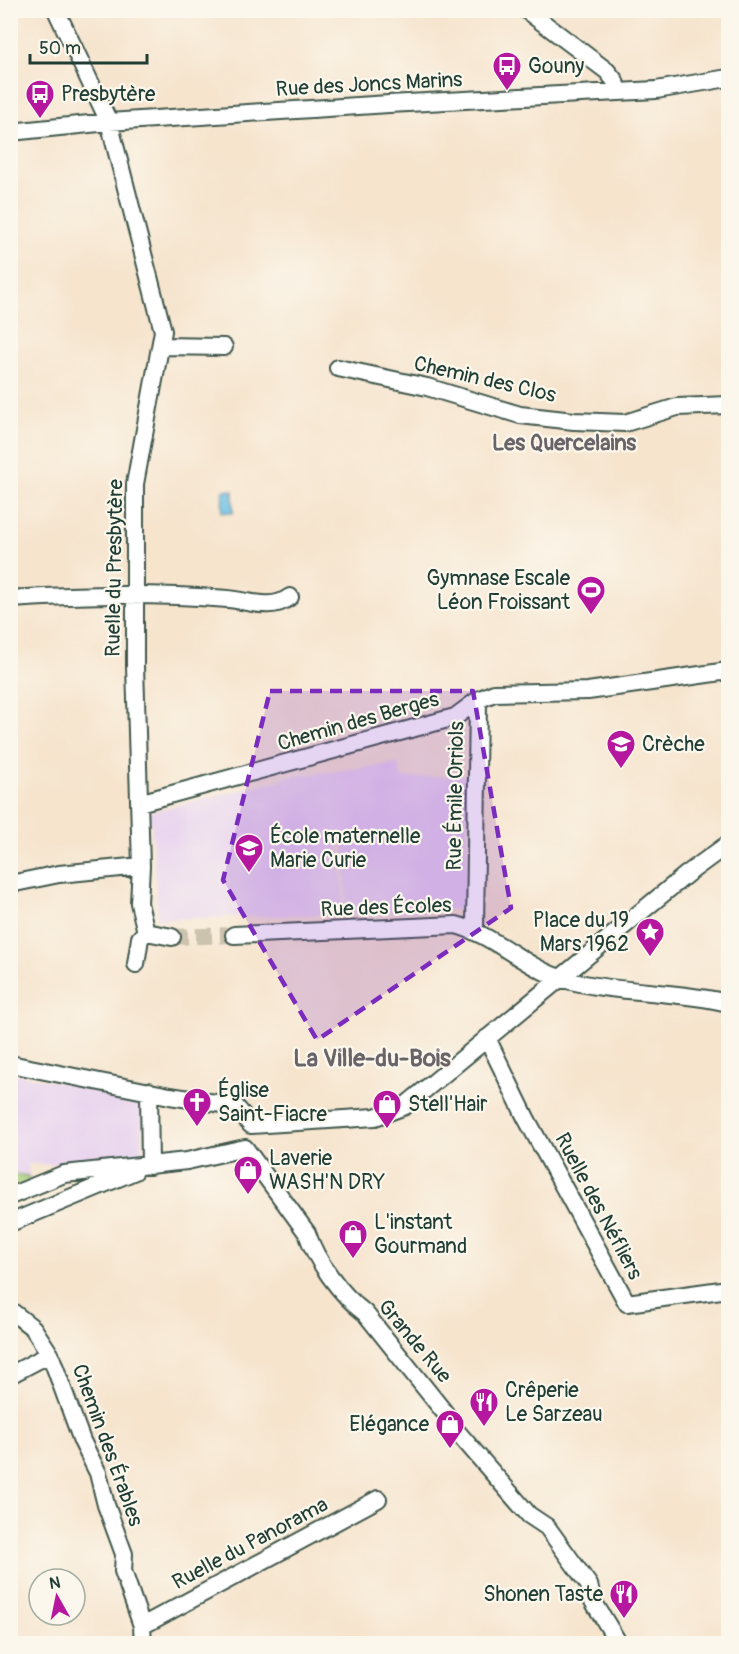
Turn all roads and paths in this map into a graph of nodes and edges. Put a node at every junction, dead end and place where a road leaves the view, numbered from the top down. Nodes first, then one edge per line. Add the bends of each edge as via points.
1 (56, 10) edge
2 (526, 10) edge
3 (729, 78) edge
4 (617, 90) junction
5 (109, 122) junction
6 (10, 132) edge
7 (161, 346) junction
8 (224, 347) dead end
9 (338, 368) dead end
10 (729, 405) edge
11 (135, 596) junction
12 (290, 597) dead end
13 (10, 599) edge
14 (729, 671) edge
15 (478, 700) junction
16 (139, 803) junction
17 (729, 844) edge
18 (141, 866) junction
19 (10, 884) edge
20 (475, 930) junction
21 (146, 932) junction
22 (234, 935) tunnel mouth
23 (171, 937) tunnel mouth
24 (585, 960) junction
25 (136, 964) dead end
26 (561, 978) junction
27 (591, 984) junction
28 (729, 1003) edge
29 (487, 1038) junction
30 (10, 1064) edge
31 (149, 1091) junction
32 (251, 1125) junction
33 (245, 1148) junction
34 (150, 1166) junction
35 (10, 1196) edge
36 (10, 1223) edge
37 (729, 1289) edge
38 (10, 1310) edge
39 (50, 1354) junction
40 (10, 1375) edge
41 (378, 1499) dead end
42 (142, 1626) junction
43 (143, 1644) edge
44 (619, 1644) edge

1 - 5 street, Ruelle du Presbytère
2 - 4 street via 607,71
3 - 4 street, Rue des Joncs Marins via 656,90
4 - 5 street, Rue des Joncs Marins
5 - 6 street, Rue des Joncs Marins
5 - 7 street, Ruelle du Presbytère via 163,331
7 - 8 street
7 - 11 street, Ruelle du Presbytère via 135,484
9 - 10 street, Chemin des Clos via 427,387 520,415 574,421 625,423 677,407
11 - 12 street via 229,599 266,605 280,604
11 - 13 street
11 - 16 street, Ruelle du Presbytère
14 - 15 street, Chemin des Berges via 588,691 494,693
15 - 16 street, Chemin des Berges via 454,717
15 - 20 street, Rue Émile Orriols
16 - 18 street, Ruelle du Presbytère
17 - 24 street via 679,880
18 - 19 street via 59,874
18 - 21 street, Ruelle du Presbytère via 139,903
20 - 22 street, Rue des Écoles via 456,925
20 - 26 street, Rue des Écoles
21 - 23 street
21 - 25 street via 140,938
24 - 26 street
24 - 27 street
26 - 27 street, Rue des Écoles
26 - 29 street
27 - 28 street, Rue des Écoles
29 - 32 street via 415,1100 392,1113 348,1120
29 - 37 street, Ruelle des Néfliers via 627,1303
30 - 31 street
31 - 32 street via 235,1106
31 - 34 street
32 - 33 street
33 - 34 street
33 - 44 street, Grande Rue via 352,1303 365,1313 504,1487 529,1515 547,1527 589,1585 593,1601
34 - 35 street via 64,1174
34 - 36 street
38 - 39 street, Chemin des Érables via 33,1328
39 - 40 street
39 - 42 street, Chemin des Érables via 82,1442 98,1473 124,1554 123,1571
41 - 42 street, Ruelle du Panorama
42 - 43 street, Chemin des Érables

